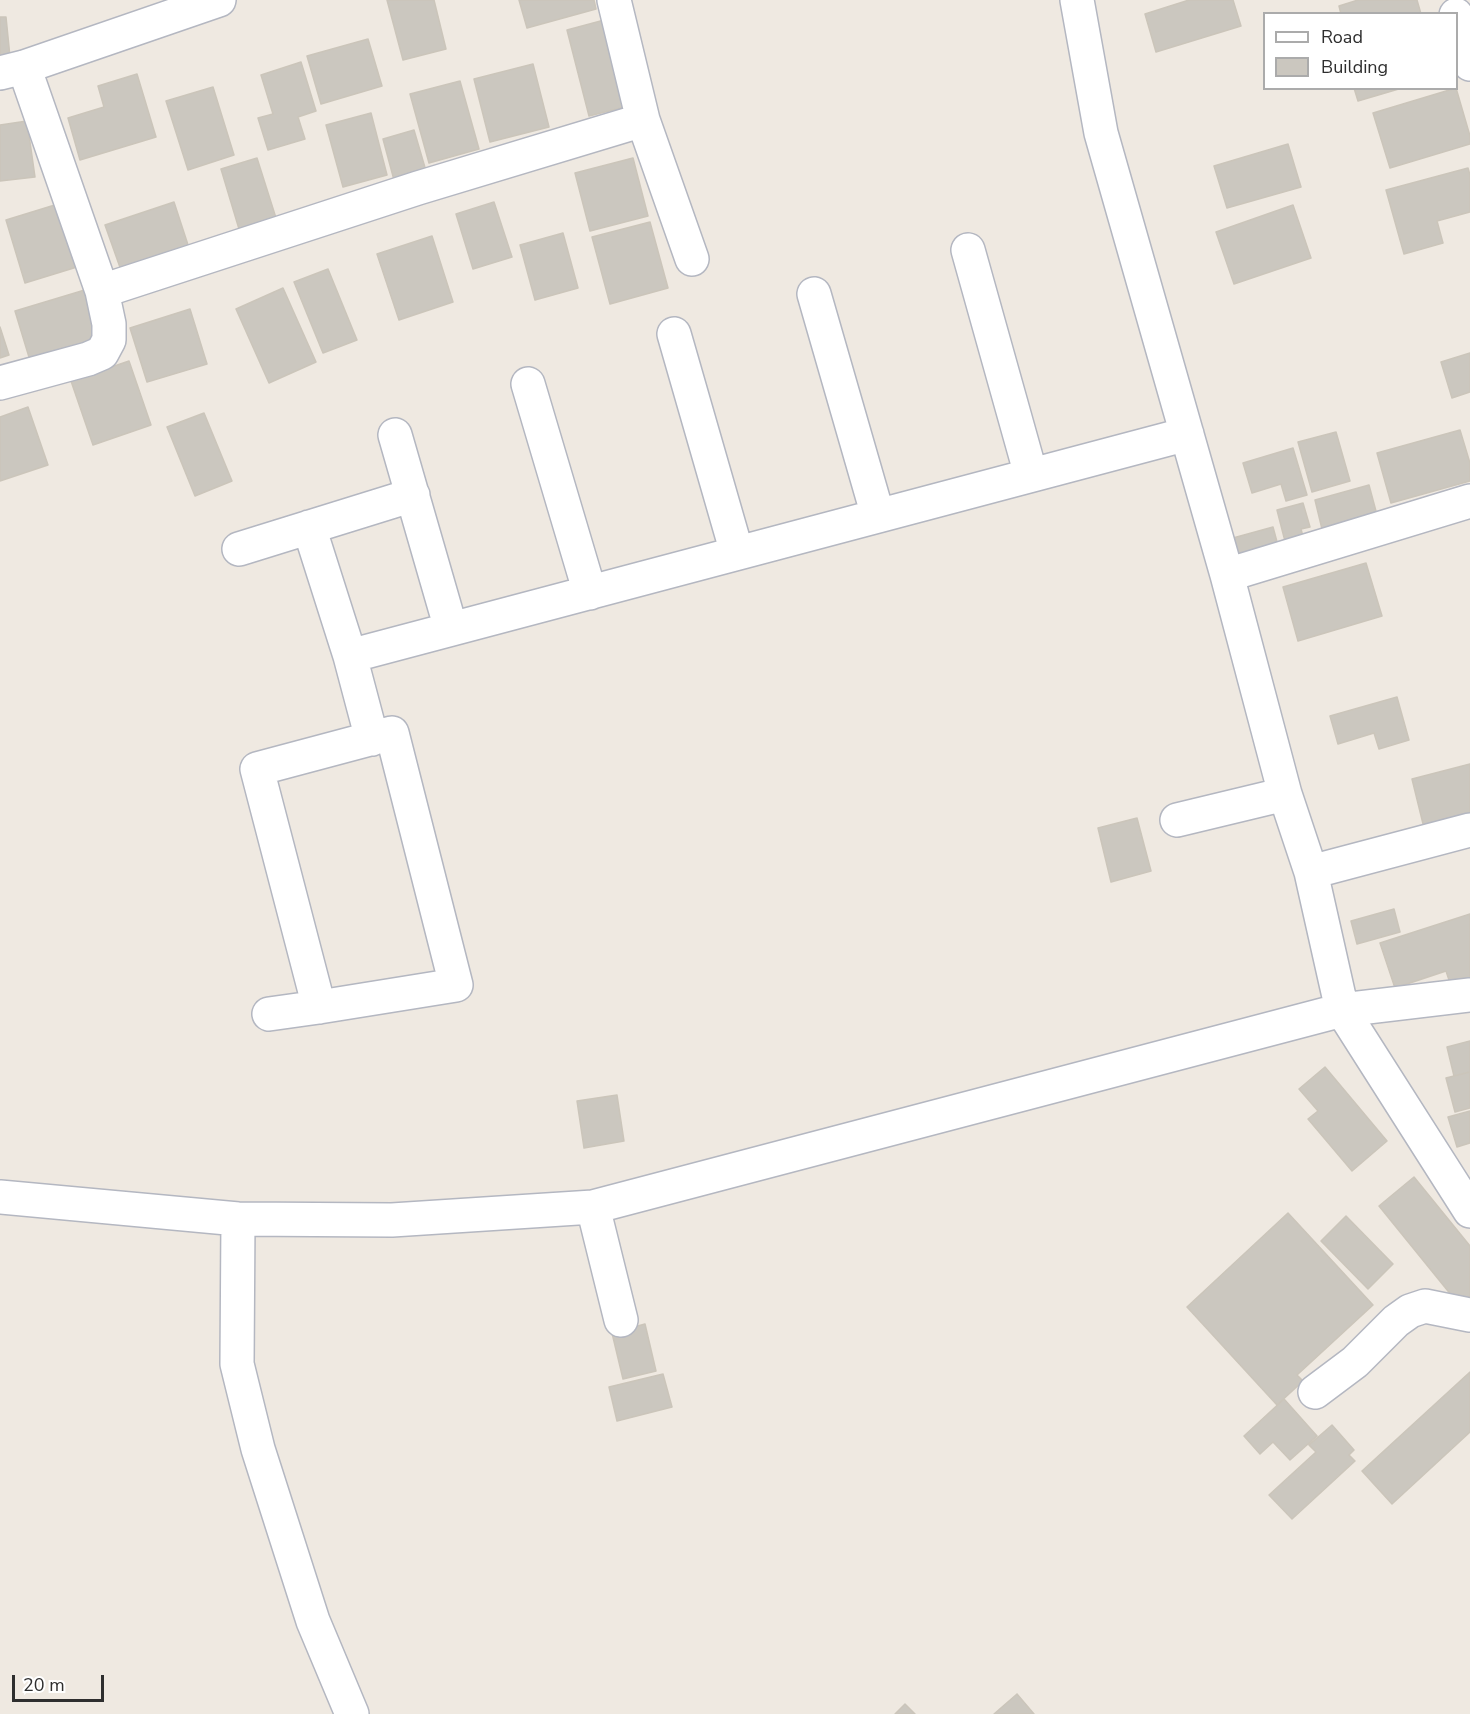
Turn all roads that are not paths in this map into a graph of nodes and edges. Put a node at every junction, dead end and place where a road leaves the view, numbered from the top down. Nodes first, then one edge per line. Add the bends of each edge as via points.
1 (219, 0) edge
2 (614, 0) edge
3 (1077, 0) edge
4 (1458, 21) edge
5 (1470, 64) edge
6 (12, 70) edge
7 (643, 120) junction
8 (968, 250) dead end
9 (692, 259) dead end
10 (102, 291) junction
11 (814, 294) dead end
12 (674, 334) dead end
13 (0, 383) edge
14 (528, 384) dead end
15 (1187, 434) junction
16 (395, 435) dead end
17 (1031, 475) junction
18 (412, 495) junction
19 (1470, 501) edge
20 (878, 516) junction
21 (309, 527) junction
22 (239, 549) dead end
23 (737, 553) junction
24 (1227, 575) junction
25 (590, 593) junction
26 (451, 629) junction
27 (350, 656) junction
28 (372, 739) junction
29 (1285, 794) junction
30 (1177, 819) dead end
31 (1470, 830) edge
32 (1311, 873) junction
33 (1470, 995) edge
34 (319, 1007) junction
35 (1342, 1010) junction
36 (269, 1014) dead end
37 (0, 1197) edge
38 (593, 1207) junction
39 (1470, 1211) edge
40 (238, 1219) junction
41 (1470, 1316) edge
42 (621, 1320) dead end
43 (1316, 1392) dead end
44 (352, 1714) edge

1 - 6 street
2 - 7 street
3 - 15 street via 1101,133
4 - 5 street
6 - 10 street
7 - 9 street
7 - 10 street
8 - 17 street
10 - 13 street via 109,324 109,340 102,353
11 - 20 street
12 - 23 street
14 - 25 street
15 - 17 street
15 - 24 street
16 - 18 street
17 - 20 street
18 - 21 street
18 - 26 street
19 - 24 street
20 - 23 street
21 - 22 street
21 - 27 street
23 - 25 street
24 - 29 street
25 - 26 street
26 - 27 street
27 - 28 street
28 - 34 street via 257,769
28 - 34 street via 392,733 456,985
29 - 30 street
29 - 32 street
31 - 32 street
32 - 35 street
33 - 35 street
34 - 36 street
35 - 38 street
35 - 39 street
37 - 40 street
38 - 40 street via 392,1220
38 - 42 street
40 - 44 street via 237,1364 258,1449 313,1621
41 - 43 street via 1425,1306 1410,1311

